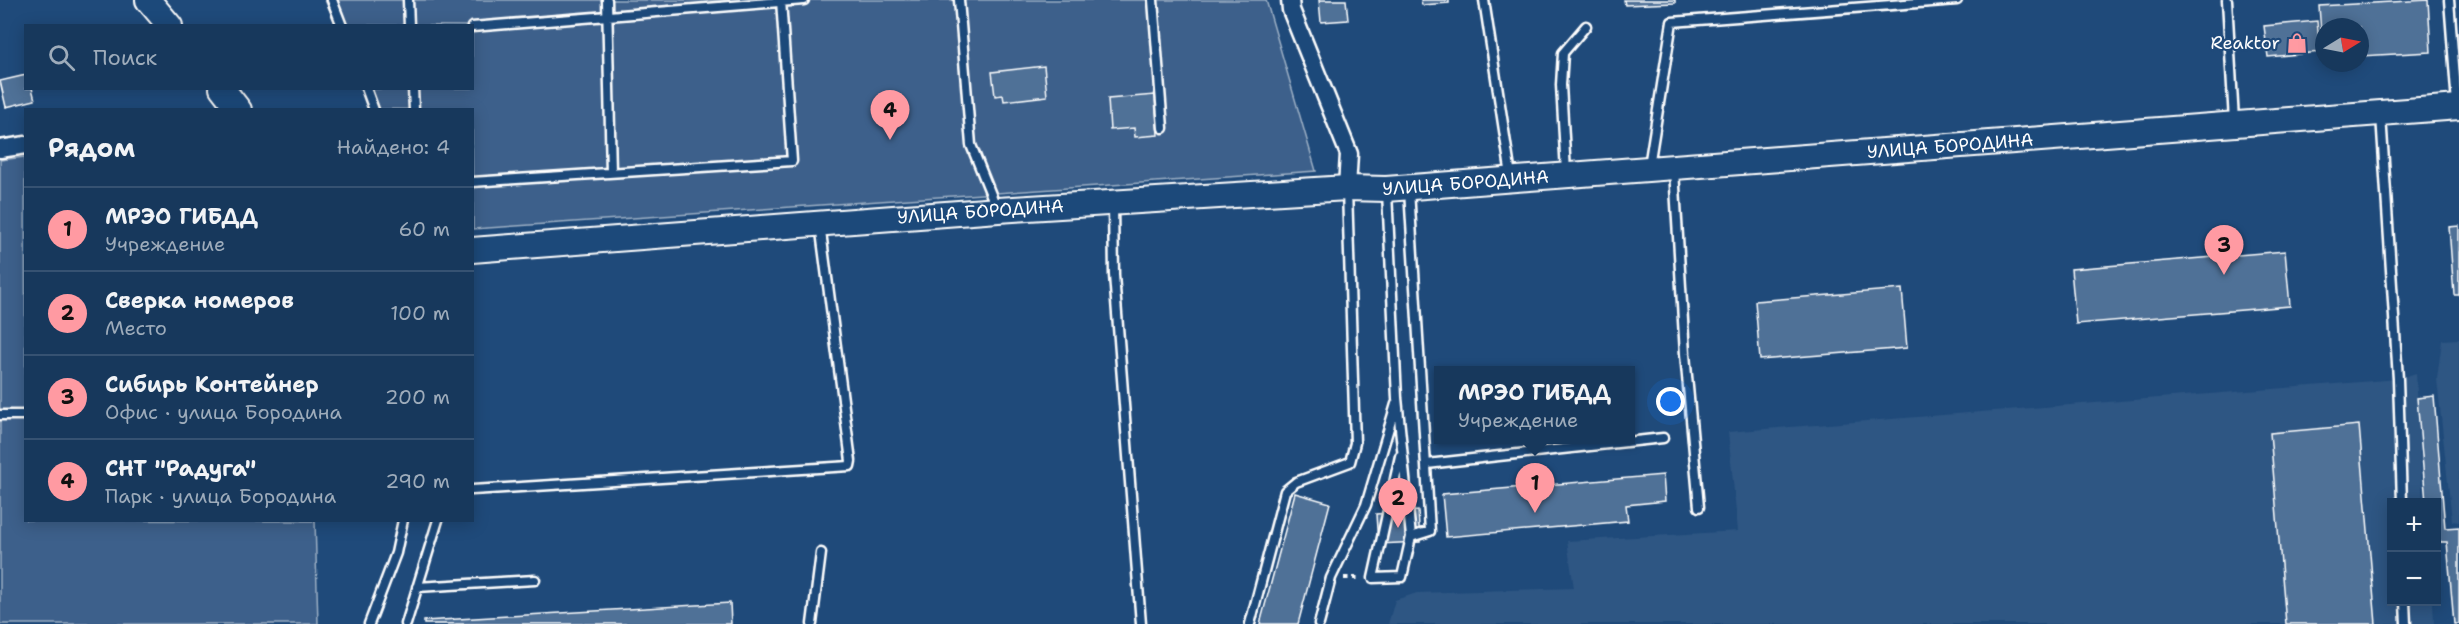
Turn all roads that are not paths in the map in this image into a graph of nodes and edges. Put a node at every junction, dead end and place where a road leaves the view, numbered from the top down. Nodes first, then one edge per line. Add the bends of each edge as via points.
1 (148, 0) edge
2 (332, 0) edge
3 (408, 0) edge
4 (607, 0) edge
5 (804, 0) edge
6 (959, 0) edge
7 (1154, 0) edge
8 (1290, 0) edge
9 (1484, 0) edge
10 (1957, 0) edge
11 (2227, 0) edge
12 (2449, 0) edge
13 (781, 1) edge
14 (608, 14) junction
15 (168, 24) edge
16 (341, 24) edge
17 (409, 24) edge
18 (1586, 26) dead end
19 (474, 27) edge
20 (224, 90) edge
21 (367, 90) edge
22 (413, 90) edge
23 (2458, 107) edge
24 (237, 108) edge
25 (373, 108) edge
26 (414, 108) edge
27 (2381, 112) junction
28 (2234, 124) junction
29 (1163, 128) dead end
30 (24, 145) edge
31 (0, 149) edge
32 (1674, 168) junction
33 (1648, 170) junction
34 (611, 173) junction
35 (1567, 176) junction
36 (1512, 180) junction
37 (474, 182) edge
38 (1347, 188) junction
39 (1398, 188) junction
40 (1113, 204) junction
41 (998, 210) junction
42 (820, 224) junction
43 (474, 250) edge
44 (1397, 398) junction
45 (0, 415) edge
46 (24, 415) edge
47 (1663, 438) dead end
48 (1635, 441) edge
49 (1609, 444) edge
50 (1401, 450) junction
51 (1427, 464) junction
52 (474, 490) edge
53 (2402, 498) edge
54 (1699, 507) dead end
55 (403, 522) edge
56 (437, 522) edge
57 (1411, 537) junction
58 (821, 553) dead end
59 (535, 580) dead end
60 (417, 587) junction
61 (2405, 606) edge
62 (369, 624) edge
63 (406, 624) edge
64 (812, 624) edge
65 (1141, 624) edge
66 (1250, 624) edge
67 (1319, 624) edge
68 (2406, 624) edge

1 - 15 main road
2 - 16 lane
3 - 17 lane
4 - 14 lane
5 - 13 lane
6 - 41 lane via 971,145
7 - 29 lane
8 - 38 street via 1349,154
9 - 36 lane
10 - 33 lane via 1672,22
11 - 28 lane
12 - 23 lane
13 - 14 lane
13 - 34 lane via 792,161
14 - 19 lane
14 - 34 lane
18 - 35 lane via 1563,53 1560,86
20 - 24 main road
21 - 25 lane
22 - 26 lane
23 - 27 main road, УЛИЦА БОРОДИНА
27 - 28 main road, УЛИЦА БОРОДИНА
27 - 53 lane
28 - 32 main road, УЛИЦА БОРОДИНА
30 - 31 street
32 - 33 main road, УЛИЦА БОРОДИНА
32 - 54 lane
33 - 35 main road, УЛИЦА БОРОДИНА
34 - 37 lane
35 - 36 main road, УЛИЦА БОРОДИНА
36 - 39 main road, УЛИЦА БОРОДИНА
38 - 39 main road, УЛИЦА БОРОДИНА
38 - 40 main road, УЛИЦА БОРОДИНА
38 - 66 lane via 1355,443 1350,462 1285,490
39 - 44 lane
39 - 51 lane
40 - 41 main road, УЛИЦА БОРОДИНА
40 - 65 lane via 1114,275
41 - 42 main road, УЛИЦА БОРОДИНА
42 - 43 main road, УЛИЦА БОРОДИНА
42 - 52 lane via 849,466
44 - 50 lane
44 - 67 lane via 1366,505 1331,578
45 - 46 lane
47 - 48 lane
49 - 51 lane
50 - 57 lane
50 - 57 lane via 1374,578 1402,577
51 - 57 lane via 1430,531
55 - 62 lane via 396,553
56 - 60 lane
58 - 64 lane
59 - 60 lane
60 - 63 lane
61 - 68 lane

